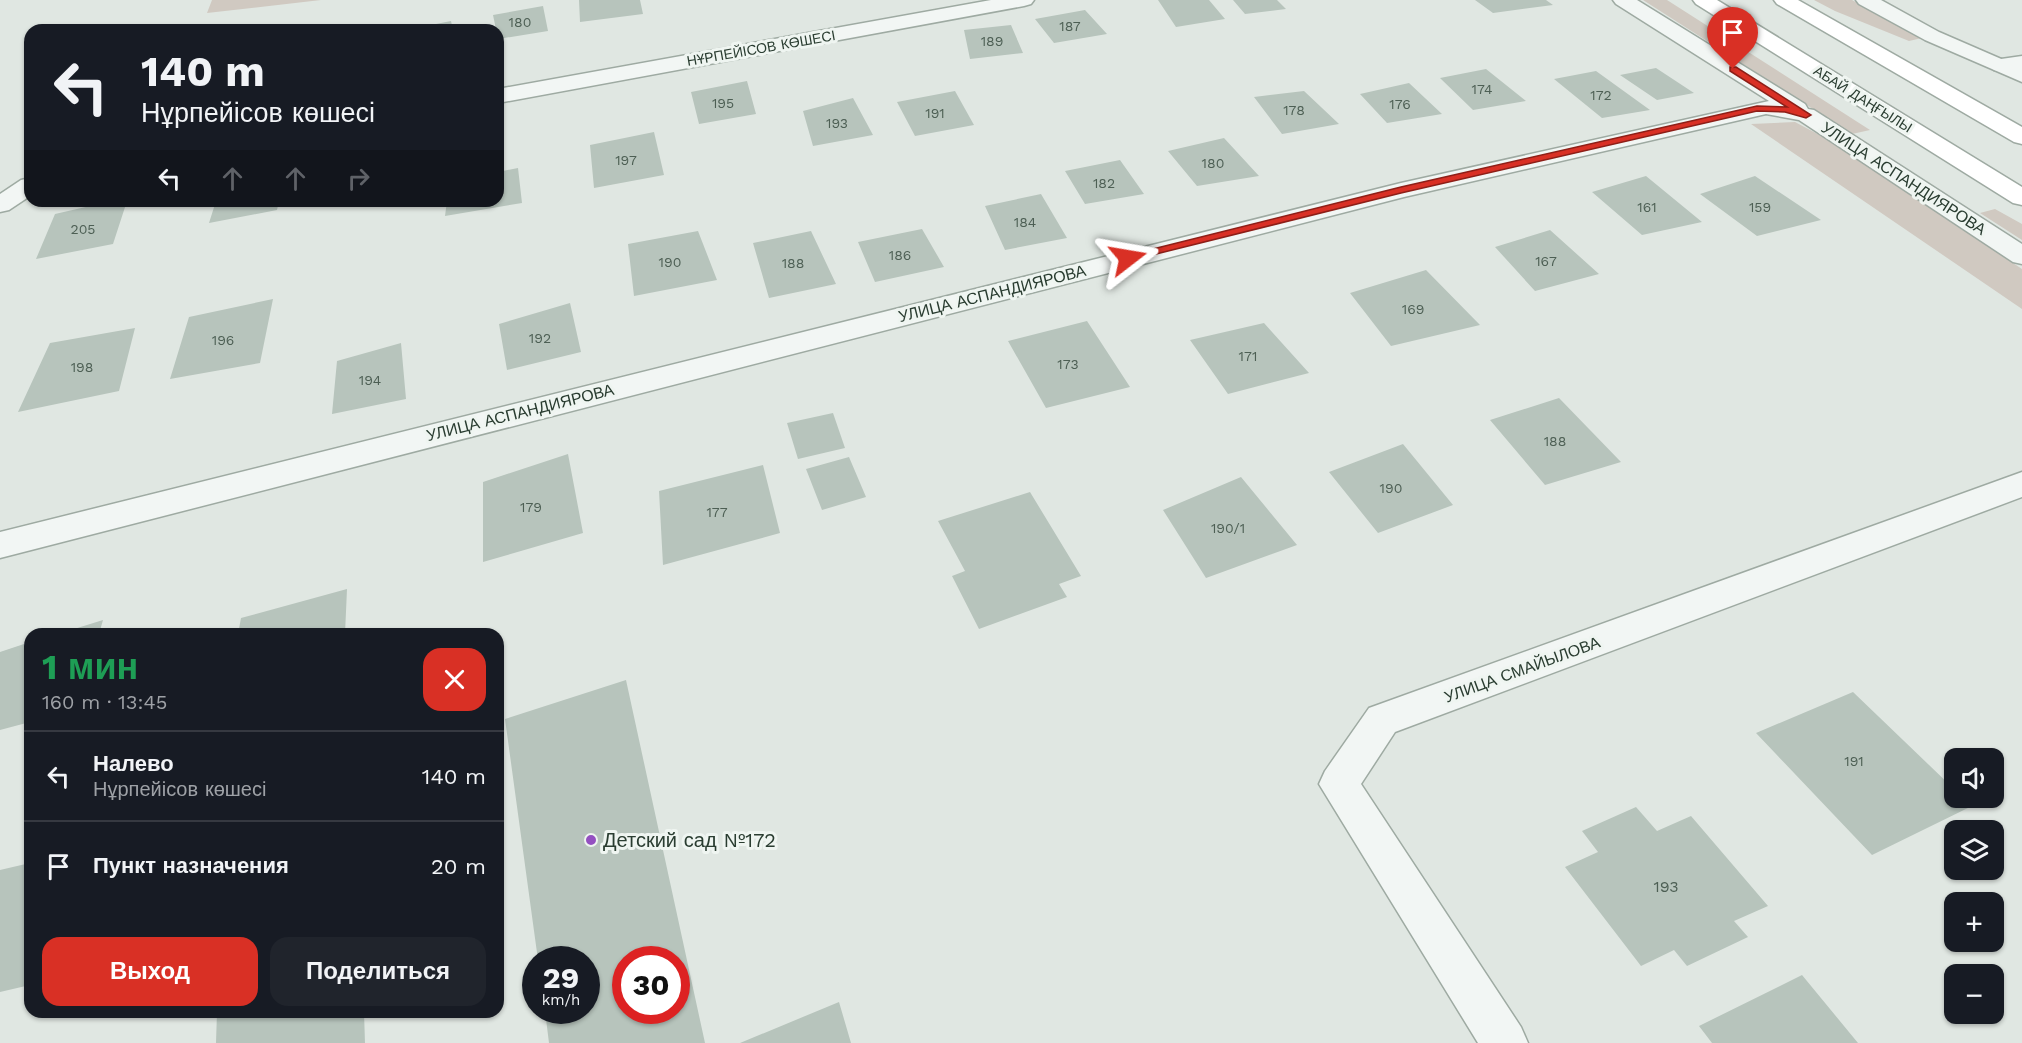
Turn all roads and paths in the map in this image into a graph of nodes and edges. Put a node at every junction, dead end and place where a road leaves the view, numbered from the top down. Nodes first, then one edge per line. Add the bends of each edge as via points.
1 (1024, 0) edge
2 (1623, 0) edge
3 (1703, 0) edge
4 (1784, 0) edge
5 (1866, 0) edge
6 (2012, 63) edge
7 (2022, 76) edge
8 (504, 95) edge
9 (1806, 115) junction
10 (2022, 137) edge
11 (24, 189) edge
12 (2022, 198) edge
13 (0, 205) edge
14 (2022, 256) edge
15 (2022, 484) edge
16 (0, 545) edge
17 (1504, 1043) edge

1 - 8 street, НҰРПЕЙІСОВ КӨШЕСІ
2 - 9 street
3 - 12 main road, АБАЙ ДАҢҒЫЛЫ
4 - 10 main road
5 - 6 street via 1932,36
6 - 7 street
9 - 14 street, УЛИЦА АСПАНДИЯРОВА
9 - 16 street, УЛИЦА АСПАНДИЯРОВА via 1785,109 1757,109 1401,190
11 - 13 street
15 - 17 street, УЛИЦА СМАЙЫЛОВА via 1382,720 1339,784

